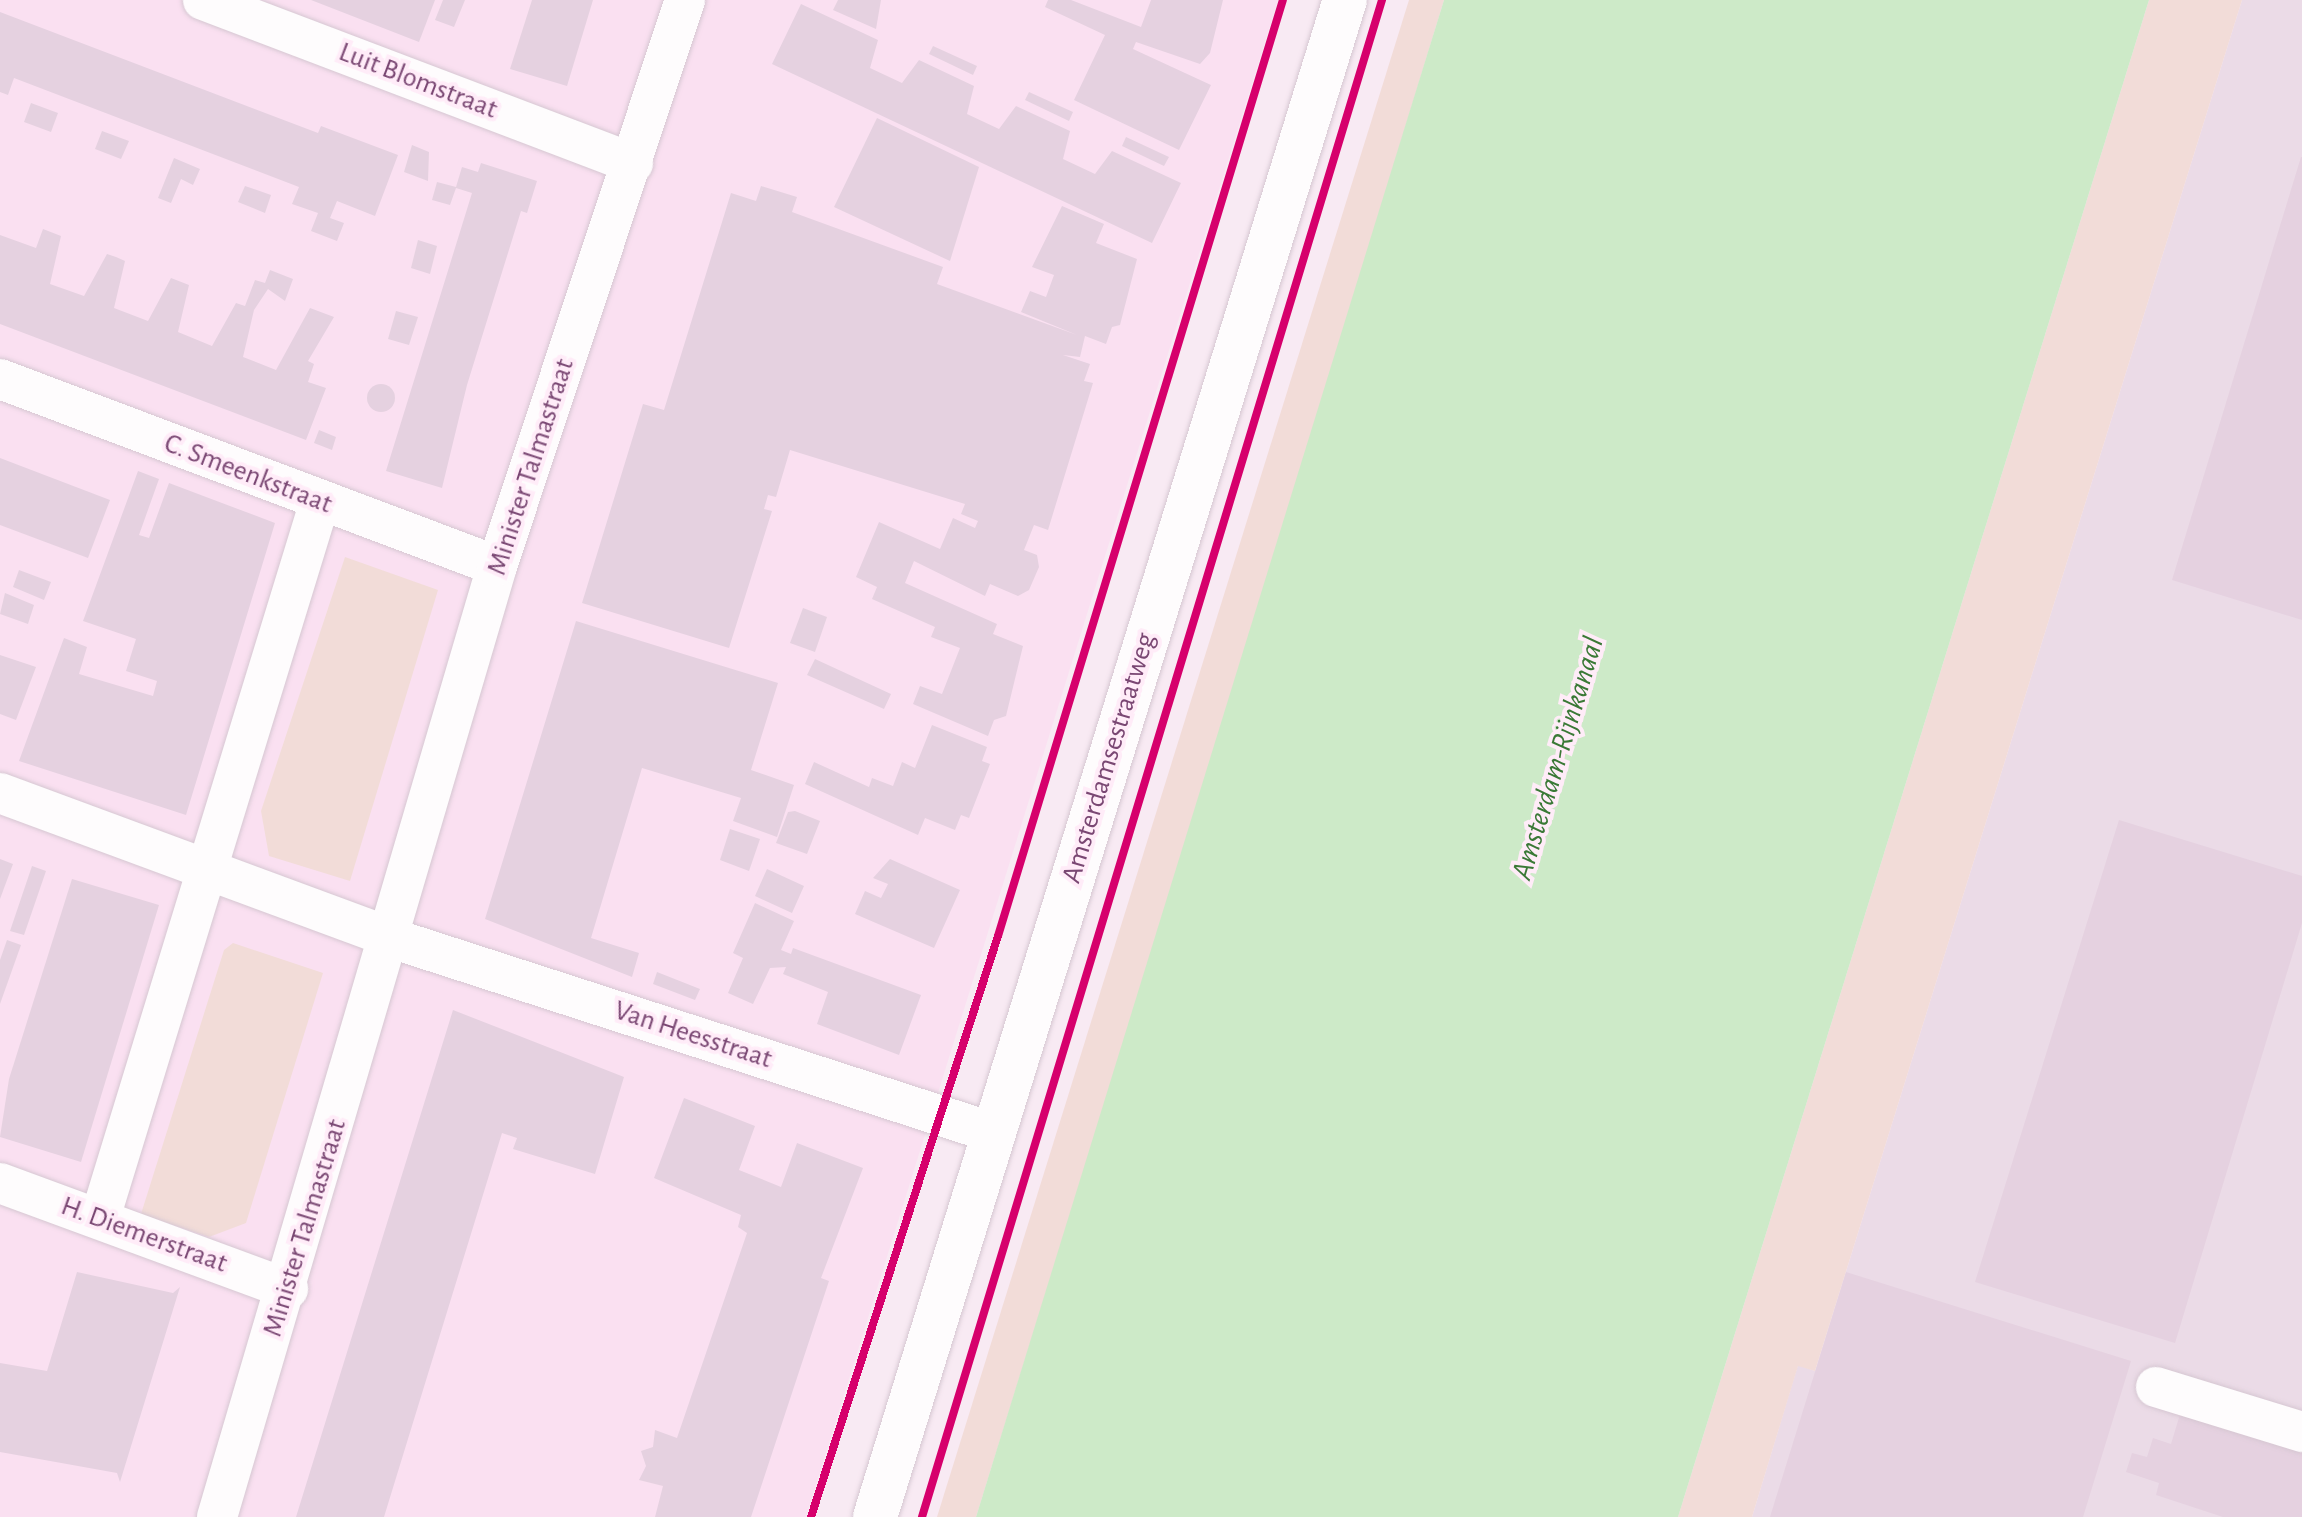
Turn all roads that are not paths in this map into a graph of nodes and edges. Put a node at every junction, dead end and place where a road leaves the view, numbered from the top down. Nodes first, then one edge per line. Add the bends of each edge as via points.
1 (203, 0) edge
2 (685, 0) edge
3 (1345, 0) edge
4 (633, 163) junction
5 (0, 379) edge
6 (320, 501) junction
7 (497, 566) junction
8 (0, 793) edge
9 (211, 869) junction
10 (391, 938) junction
11 (994, 1133) junction
12 (0, 1183) edge
13 (100, 1218) junction
14 (288, 1289) junction
15 (2156, 1387) dead end
16 (2302, 1432) edge
17 (217, 1517) edge
18 (875, 1517) edge

1 - 4 street, Luit Blomstraat
2 - 4 street, Minister Talmastraat
3 - 11 main road, Amsterdamsestraatweg
4 - 7 street, Minister Talmastraat
5 - 6 street, C. Smeenkstraat
6 - 7 street, C. Smeenkstraat
6 - 9 street
7 - 10 street, Minister Talmastraat
8 - 9 street
9 - 10 street
9 - 13 street
10 - 11 street, Van Heesstraat
10 - 14 street, Minister Talmastraat
11 - 18 main road, Amsterdamsestraatweg
12 - 13 street, H. Diemerstraat
13 - 14 street, H. Diemerstraat
14 - 17 street, Minister Talmastraat
15 - 16 street

